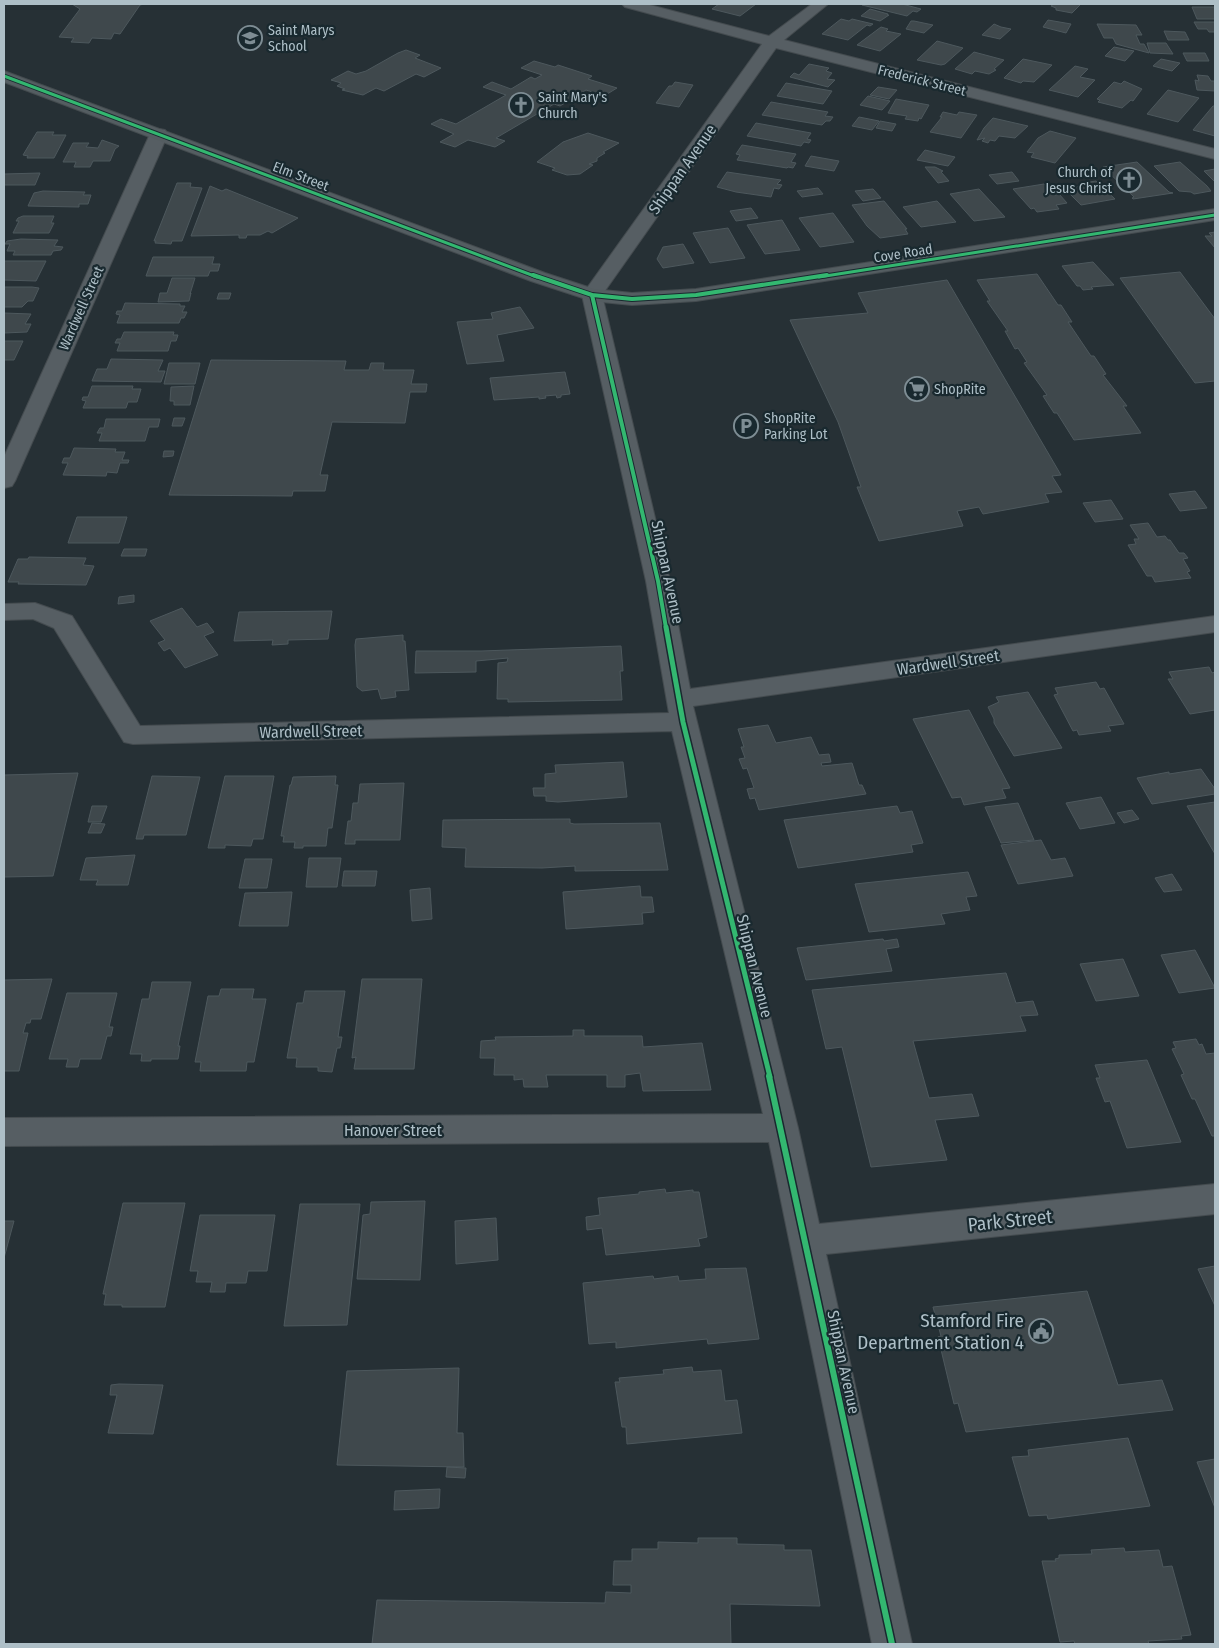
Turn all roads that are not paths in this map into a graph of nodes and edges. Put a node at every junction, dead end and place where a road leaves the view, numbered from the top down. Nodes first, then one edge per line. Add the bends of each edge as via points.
1 (630, 4) edge
2 (821, 4) edge
3 (772, 42) junction
4 (4, 76) edge
5 (158, 134) junction
6 (1215, 154) edge
7 (1215, 215) edge
8 (592, 295) junction
9 (4, 481) edge
10 (4, 612) edge
11 (1215, 624) edge
12 (681, 710) junction
13 (782, 1128) junction
14 (4, 1132) edge
15 (1215, 1199) edge
16 (806, 1241) junction
17 (892, 1644) edge

1 - 3 street, Frederick Street
2 - 3 street, Shippan Avenue
3 - 6 street, Frederick Street
3 - 8 street, Shippan Avenue
4 - 5 main road, Elm Street
5 - 8 main road, Elm Street
5 - 9 street, Wardwell Street
7 - 8 main road, Cove Road via 696,295 632,299
8 - 12 street, Shippan Avenue via 658,581
10 - 12 street, Wardwell Street via 34,611 63,622 133,734
11 - 12 street, Wardwell Street via 725,694
12 - 13 street, Shippan Avenue
13 - 14 street, Hanover Street
13 - 16 street, Shippan Avenue
15 - 16 street, Park Street
16 - 17 street, Shippan Avenue

